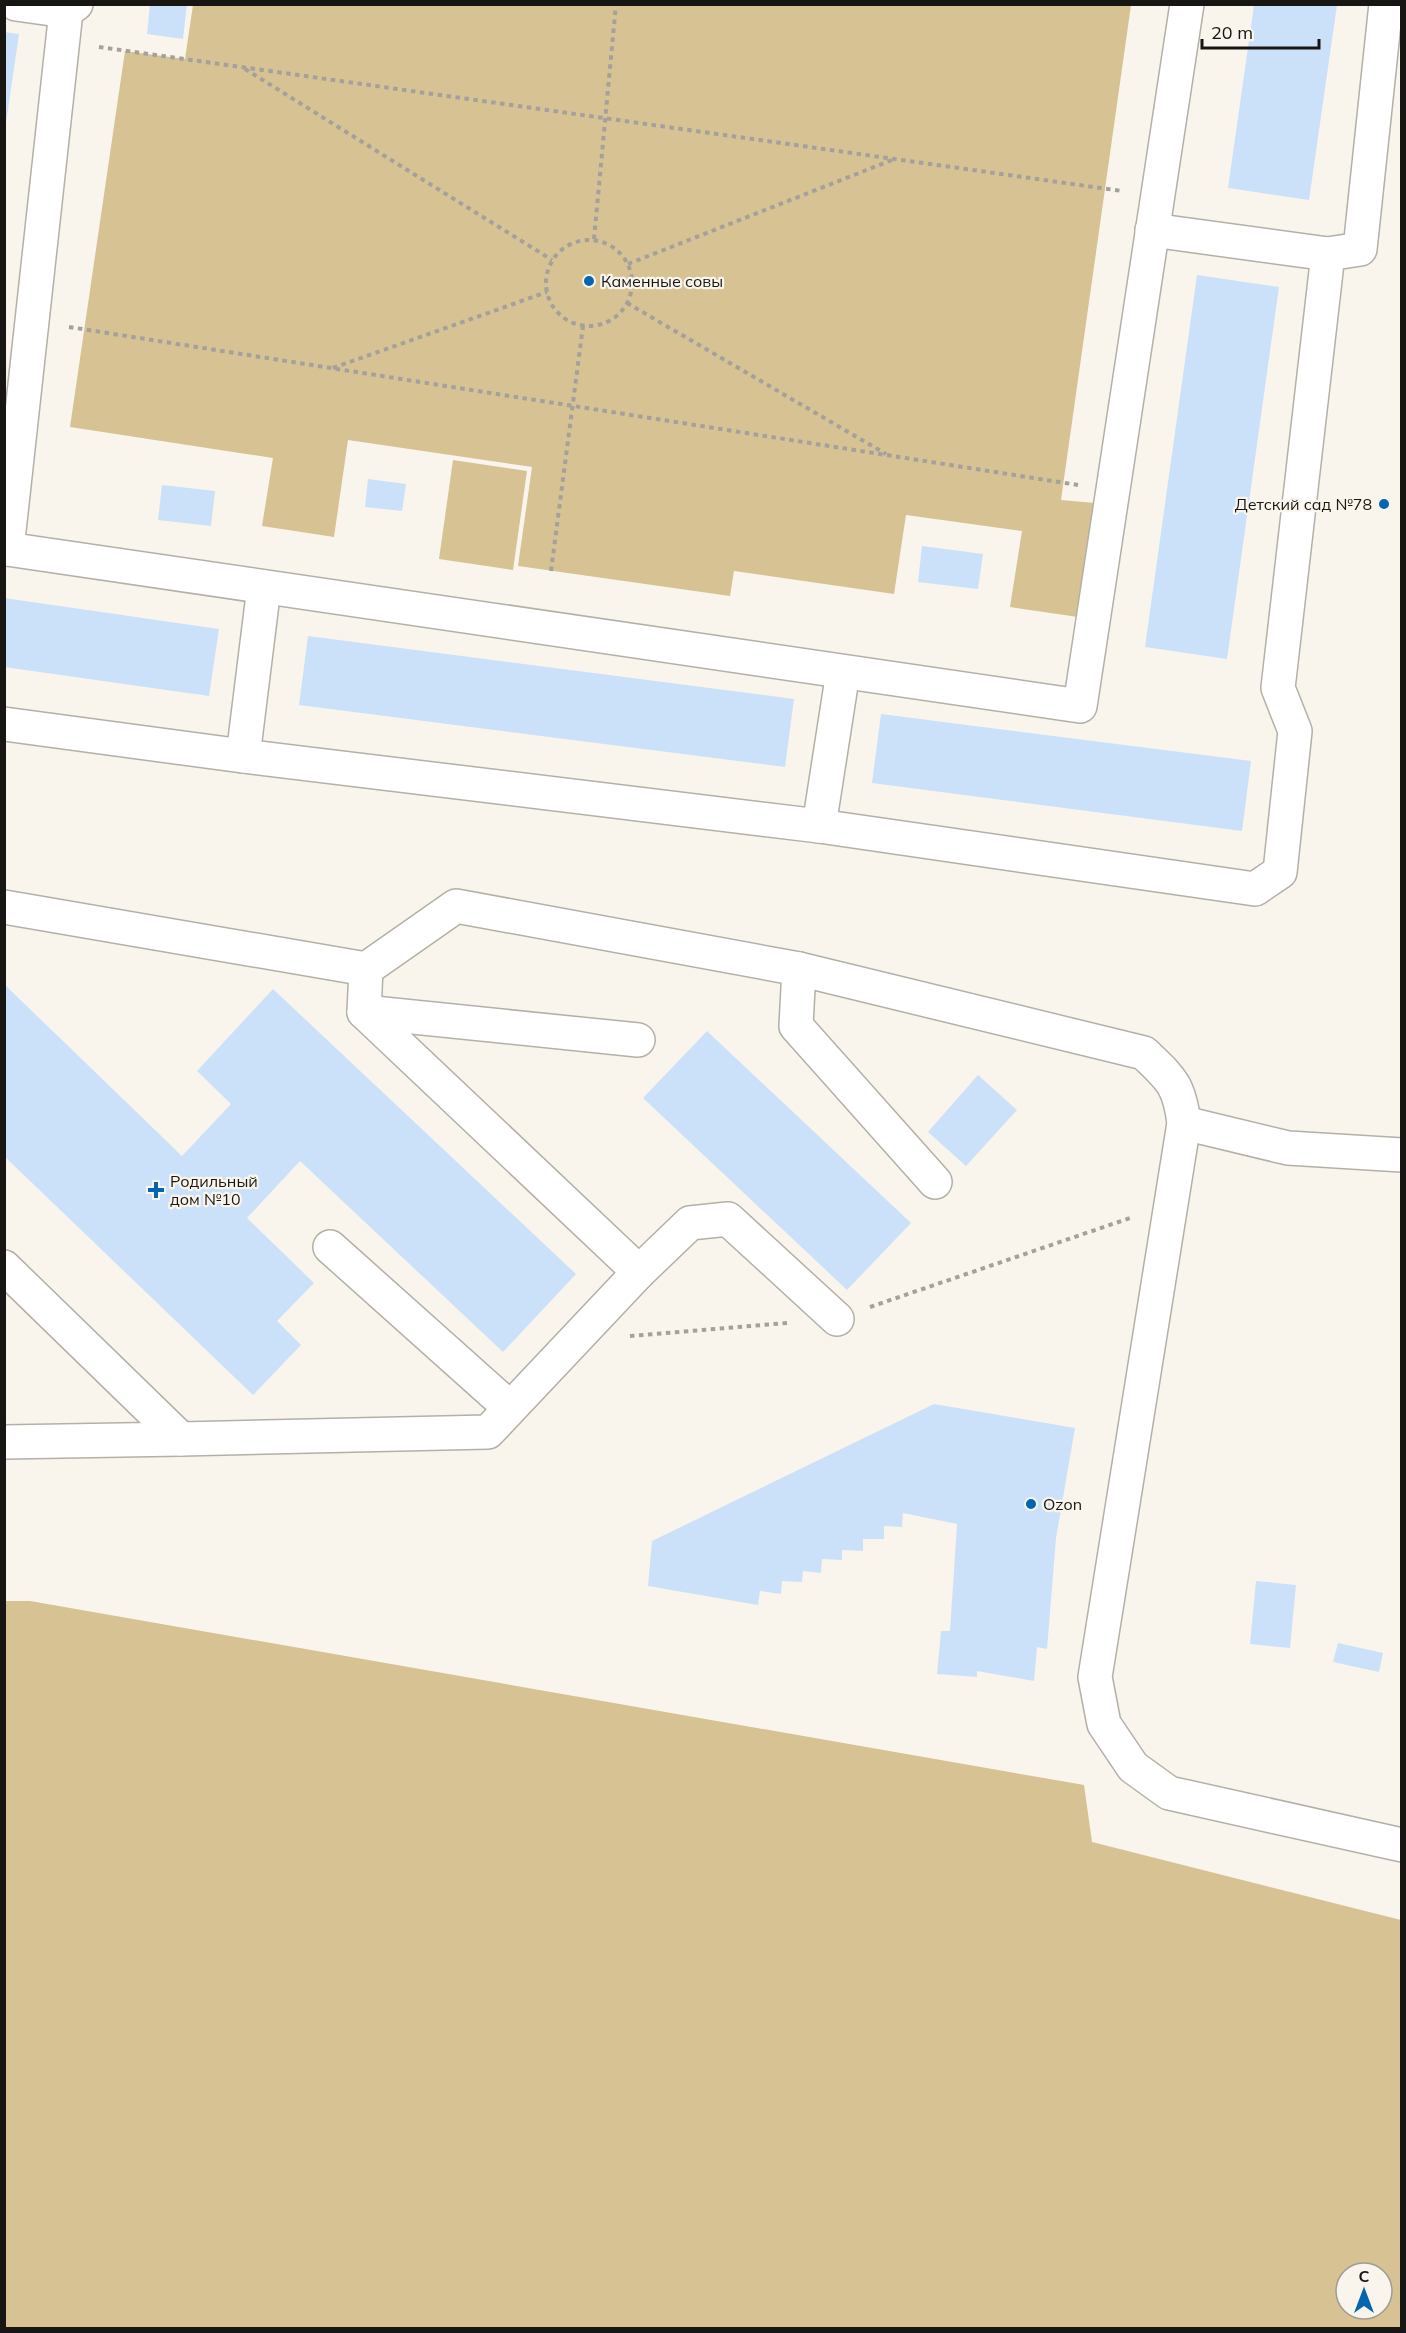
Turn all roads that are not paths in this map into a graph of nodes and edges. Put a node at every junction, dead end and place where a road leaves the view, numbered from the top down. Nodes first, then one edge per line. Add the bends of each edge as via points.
1 (16, 4) edge
2 (1187, 4) edge
3 (1386, 4) edge
4 (68, 19) edge
5 (1152, 230) junction
6 (1328, 254) junction
7 (6, 549) edge
8 (264, 587) junction
9 (843, 672) junction
10 (4, 724) edge
11 (243, 756) junction
12 (819, 826) junction
13 (4, 907) edge
14 (366, 969) junction
15 (799, 969) junction
16 (364, 1012) junction
17 (638, 1040) dead end
18 (1184, 1123) junction
19 (1401, 1155) edge
20 (935, 1182) dead end
21 (330, 1247) dead end
22 (4, 1267) edge
23 (639, 1272) junction
24 (837, 1318) road end
25 (510, 1408) junction
26 (181, 1439) junction
27 (4, 1442) edge
28 (1401, 1845) edge

1 - 4 lane
2 - 5 lane
3 - 6 lane via 1360,249
4 - 7 lane
5 - 6 lane
5 - 9 lane via 1080,706
6 - 12 lane via 1278,688 1295,731 1280,872 1255,888
7 - 8 lane
8 - 9 lane
8 - 11 lane
9 - 12 lane
10 - 11 lane
11 - 12 lane
13 - 14 lane
14 - 15 lane via 456,906
14 - 16 lane
15 - 18 lane via 1144,1053 1175,1085 1181,1097
15 - 20 lane via 796,1026
16 - 17 lane
16 - 23 lane
18 - 19 lane via 1288,1148
18 - 28 lane via 1095,1677 1104,1724 1133,1767 1169,1793
21 - 25 lane
22 - 26 lane
23 - 24 lane via 690,1223 728,1219
23 - 25 lane
25 - 26 lane via 488,1432
26 - 27 lane

